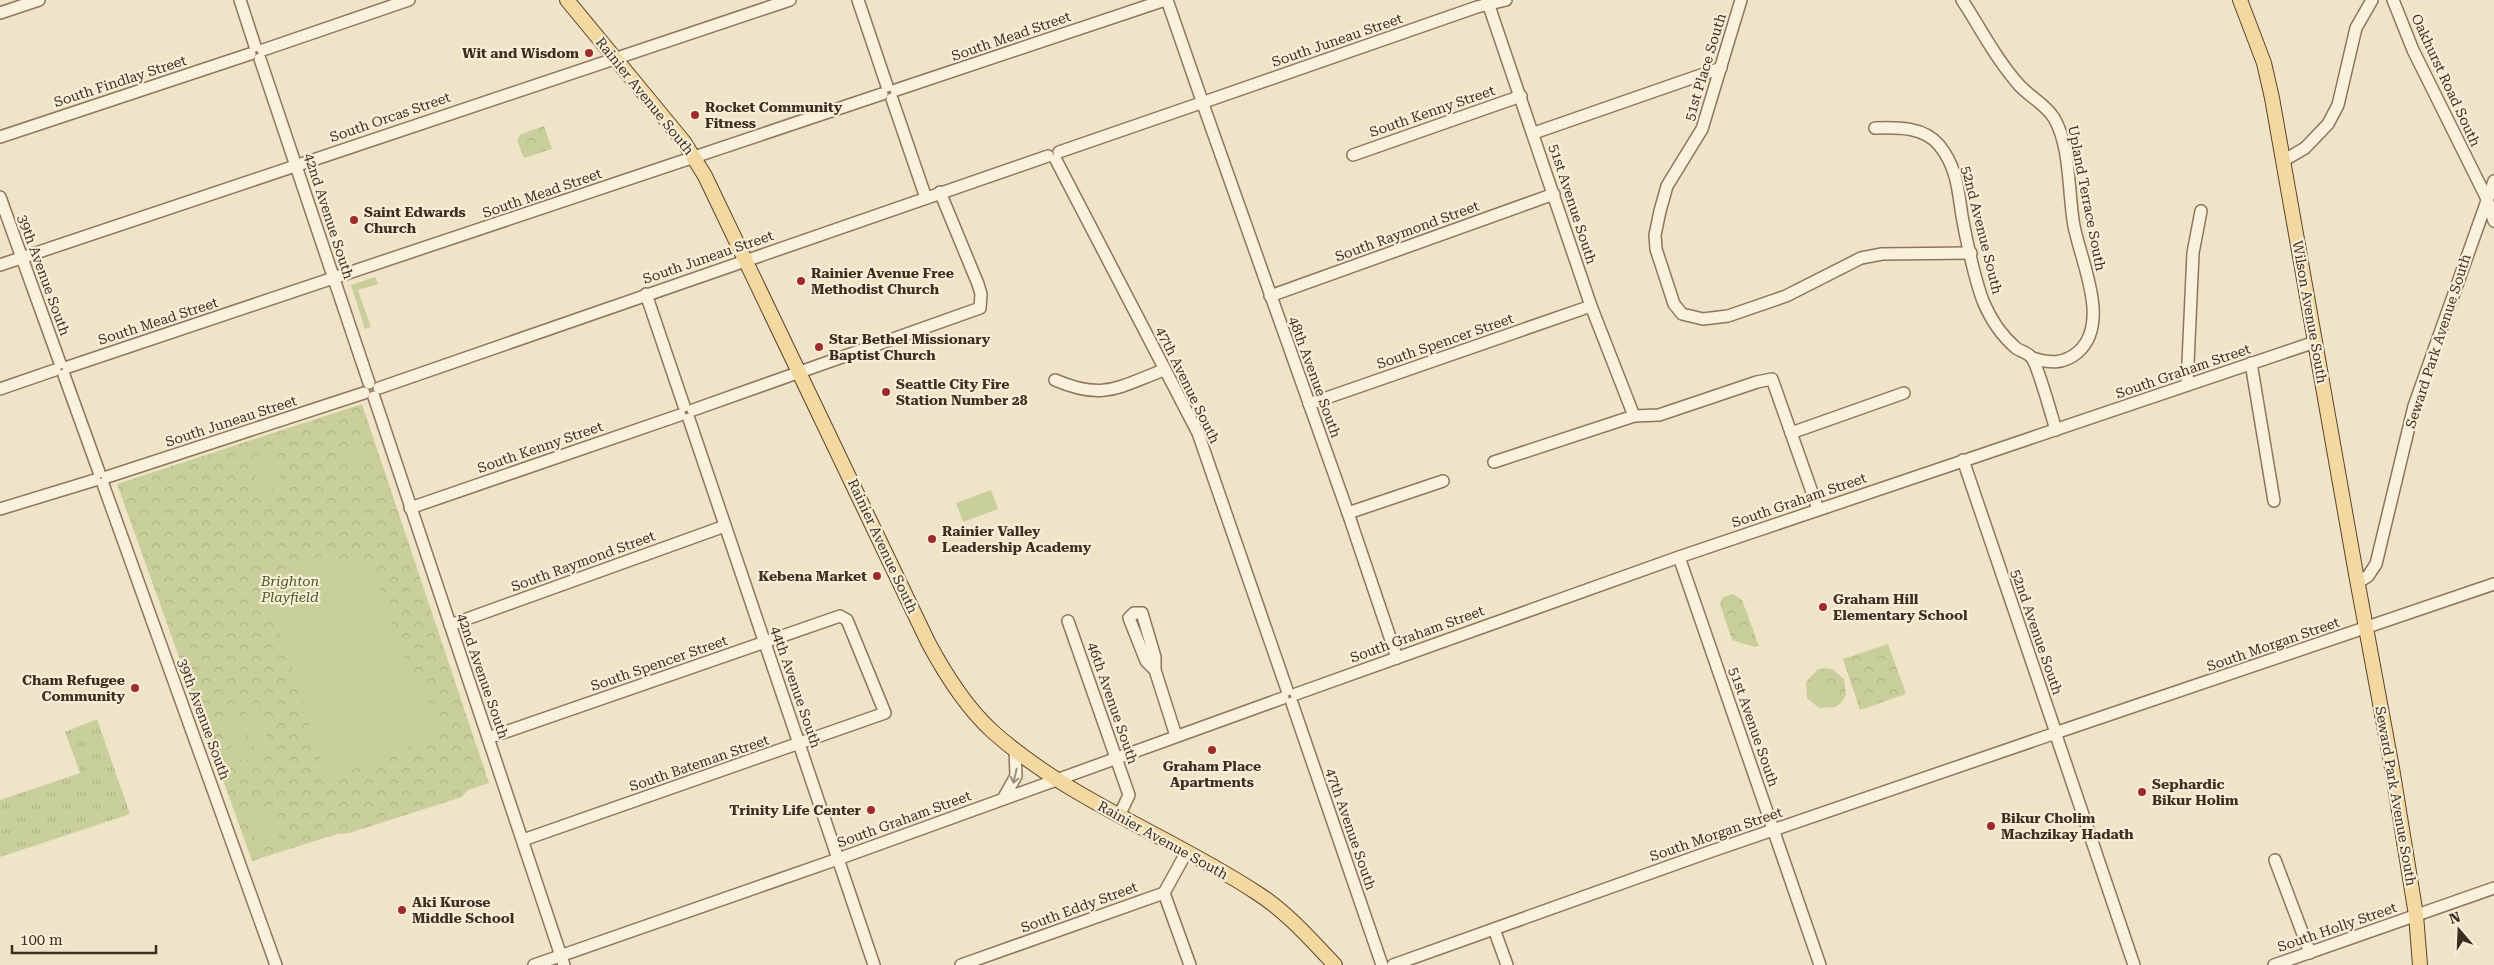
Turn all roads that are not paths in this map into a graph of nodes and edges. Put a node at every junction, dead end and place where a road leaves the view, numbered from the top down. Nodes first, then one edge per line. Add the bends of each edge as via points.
1 (39, 0) edge
2 (240, 0) edge
3 (409, 0) edge
4 (567, 0) edge
5 (790, 0) edge
6 (858, 0) edge
7 (1166, 0) edge
8 (1506, 0) edge
9 (1742, 0) edge
10 (1962, 0) edge
11 (2240, 0) edge
12 (2372, 0) edge
13 (2394, 0) edge
14 (1488, 2) edge
15 (0, 13) edge
16 (257, 52) junction
17 (615, 58) junction
18 (1721, 68) junction
19 (889, 92) junction
20 (1521, 96) junction
21 (1202, 103) junction
22 (1876, 128) dead end
23 (1534, 132) junction
24 (0, 136) edge
25 (1353, 155) dead end
26 (1054, 156) junction
27 (695, 158) junction
28 (2283, 161) junction
29 (296, 164) junction
30 (2494, 181) edge
31 (940, 192) junction
32 (1554, 194) junction
33 (0, 197) edge
34 (926, 198) junction
35 (2487, 199) junction
36 (2201, 211) dead end
37 (2494, 221) edge
38 (1971, 253) junction
39 (23, 257) junction
40 (747, 259) junction
41 (0, 265) edge
42 (333, 279) junction
43 (646, 294) junction
44 (1270, 296) junction
45 (1591, 306) junction
46 (2315, 342) junction
47 (2032, 358) junction
48 (2251, 363) junction
49 (62, 369) junction
50 (1164, 370) junction
51 (800, 373) junction
52 (1055, 380) dead end
53 (2187, 385) junction
54 (0, 388) edge
55 (371, 390) junction
56 (1904, 393) dead end
57 (1310, 404) junction
58 (686, 413) junction
59 (1634, 416) junction
60 (2056, 430) junction
61 (1791, 433) junction
62 (1963, 460) junction
63 (1494, 462) dead end
64 (101, 478) junction
65 (1443, 481) dead end
66 (2274, 501) dead end
67 (410, 508) junction
68 (0, 509) edge
69 (1818, 509) junction
70 (1348, 513) junction
71 (726, 526) junction
72 (1680, 557) junction
73 (2357, 583) junction
74 (2494, 584) edge
75 (1068, 621) dead end
76 (450, 625) junction
77 (2366, 628) junction
78 (764, 642) junction
79 (1397, 658) junction
80 (1155, 670) dead end
81 (1289, 696) junction
82 (885, 713) joint
83 (2055, 733) junction
84 (1176, 736) junction
85 (488, 738) junction
86 (800, 743) junction
87 (1015, 749) junction
88 (1116, 758) junction
89 (1057, 779) junction
90 (1003, 799) junction
91 (1119, 816) junction
92 (1774, 830) junction
93 (523, 840) junction
94 (1186, 853) junction
95 (838, 859) junction
96 (2276, 860) dead end
97 (2494, 888) edge
98 (1164, 893) junction
99 (2416, 915) junction
100 (1494, 929) junction
101 (2310, 953) junction
102 (562, 961) edge
103 (276, 965) edge
104 (534, 965) edge
105 (874, 965) edge
106 (961, 965) edge
107 (1190, 965) edge
108 (1335, 965) edge
109 (1382, 965) edge
110 (1393, 965) edge
111 (1507, 965) edge
112 (1820, 965) edge
113 (2134, 965) edge
114 (2274, 965) edge
115 (2420, 965) edge

1 - 15 street
2 - 16 street, 42nd Avenue South
3 - 16 street, South Findlay Street
4 - 17 main road, Rainier Avenue South
5 - 17 street, South Orcas Street
6 - 19 street
7 - 19 street, South Mead Street
7 - 21 street, 48th Avenue South
8 - 14 street, South Juneau Street
9 - 18 street, 51st Place South
10 - 47 street, Upland Terrace South via 1997,59 2020,87 2046,107 2060,129 2074,225 2094,319 2083,347 2070,358 2048,363
11 - 28 main road, Wilson Avenue South via 2269,81
12 - 28 street via 2356,28 2338,105 2328,124 2305,148
13 - 35 street, Oakhurst Road South via 2413,50
14 - 20 street, 51st Avenue South
14 - 21 street, South Juneau Street
16 - 24 street, South Findlay Street
16 - 29 street, 42nd Avenue South
17 - 27 main road, Rainier Avenue South
17 - 29 street, South Orcas Street
18 - 23 street
18 - 38 street, 51st Place South via 1702,129 1667,186 1655,235 1661,266 1674,304 1682,314 1703,319 1728,316 1786,296 1861,258 1882,254
19 - 27 street, South Mead Street
19 - 34 street
20 - 23 street, 51st Avenue South
20 - 25 street, South Kenny Street
21 - 26 street, South Juneau Street
21 - 44 street, 48th Avenue South
22 - 38 street, 52nd Avenue South via 1910,129 1923,133 1938,144 1955,171
23 - 32 street, 51st Avenue South
26 - 31 street, South Juneau Street
26 - 50 street, 47th Avenue South
27 - 40 main road, Rainier Avenue South
27 - 42 street, South Mead Street
28 - 46 main road, Wilson Avenue South
29 - 39 street, South Orcas Street
29 - 42 street, 42nd Avenue South
30 - 35 street, Seward Park Avenue South
31 - 34 street, South Juneau Street
31 - 51 street, South Kenny Street via 982,294 980,308 949,321 947,325 932,326
32 - 44 street, South Raymond Street
32 - 45 street, 51st Avenue South
33 - 39 street, 39th Avenue South
34 - 40 street, South Juneau Street
35 - 37 street, Oakhurst Road South
35 - 73 street, Seward Park Avenue South via 2414,406 2376,564 2368,576
36 - 53 street via 2193,253
38 - 47 street, 52nd Avenue South via 1983,300 1991,317 2016,348
39 - 41 street, South Orcas Street
39 - 49 street, 39th Avenue South
40 - 43 street, South Juneau Street
40 - 51 main road, Rainier Avenue South
42 - 49 street, South Mead Street
42 - 55 street, 42nd Avenue South
43 - 55 street, South Juneau Street
43 - 58 street, 44th Avenue South
44 - 57 street, 48th Avenue South
45 - 57 street, South Spencer Street
45 - 59 street, 51st Avenue South
46 - 48 street, South Graham Street
46 - 73 main road, Wilson Avenue South
47 - 60 street
48 - 53 street, South Graham Street
48 - 66 street
49 - 54 street, South Mead Street
49 - 64 street, 39th Avenue South
50 - 52 street via 1103,392 1078,390
50 - 81 street, 47th Avenue South via 1199,436
51 - 58 street, South Kenny Street
51 - 87 main road, Rainier Avenue South via 939,663 975,712
53 - 60 street, South Graham Street
55 - 64 street, South Juneau Street
55 - 67 street, 42nd Avenue South
56 - 61 street
57 - 70 street, 48th Avenue South
58 - 67 street, South Kenny Street
58 - 71 street, 44th Avenue South
59 - 61 street via 1659,415 1772,379
59 - 63 street
60 - 62 street, South Graham Street
61 - 69 street
62 - 69 street, South Graham Street
62 - 83 street, 52nd Avenue South
64 - 68 street, South Juneau Street
64 - 103 street, 39th Avenue South
65 - 70 street
67 - 76 street, 42nd Avenue South
69 - 72 street, South Graham Street
70 - 79 street, 48th Avenue South
71 - 76 street, South Raymond Street
71 - 78 street, 44th Avenue South
72 - 79 street, South Graham Street
72 - 92 street, 51st Avenue South
73 - 77 main road, Wilson Avenue South
74 - 77 street, South Morgan Street
75 - 88 street, 46th Avenue South
76 - 85 street, 42nd Avenue South
77 - 83 street, South Morgan Street
77 - 99 main road, Seward Park Avenue South
78 - 82 street, South Spencer Street via 840,616 847,620
78 - 85 street, South Spencer Street
78 - 86 street, 44th Avenue South
79 - 81 street, South Graham Street
80 - 84 street
81 - 84 street, South Graham Street
81 - 109 street, 47th Avenue South
82 - 86 street, South Bateman Street
83 - 92 street, South Morgan Street
83 - 113 street, 52nd Avenue South
84 - 88 street, South Graham Street
85 - 93 street, 42nd Avenue South
86 - 93 street, South Bateman Street
86 - 95 street, 44th Avenue South
87 - 89 main road, Rainier Avenue South
87 -> 90 street via 1016,776
88 - 89 street, South Graham Street
88 - 91 street, 46th Avenue South via 1129,795
89 - 90 street, South Graham Street
89 - 91 main road, Rainier Avenue South
90 - 95 street, South Graham Street
91 - 94 main road, Rainier Avenue South
92 - 100 street, South Morgan Street
92 - 112 street, 51st Avenue South
93 - 102 street, 42nd Avenue South
94 - 98 street
94 - 108 main road, Rainier Avenue South via 1258,894 1297,926
95 - 102 street, South Graham Street
95 - 105 street, 44th Avenue South
96 - 101 street
97 - 99 street, South Holly Street
98 - 106 street, South Eddy Street
98 - 107 street
99 - 101 street, South Holly Street
99 - 115 main road, Seward Park Avenue South
100 - 110 street, South Morgan Street
100 - 111 street
101 - 114 street, South Holly Street
102 - 104 street, South Graham Street

